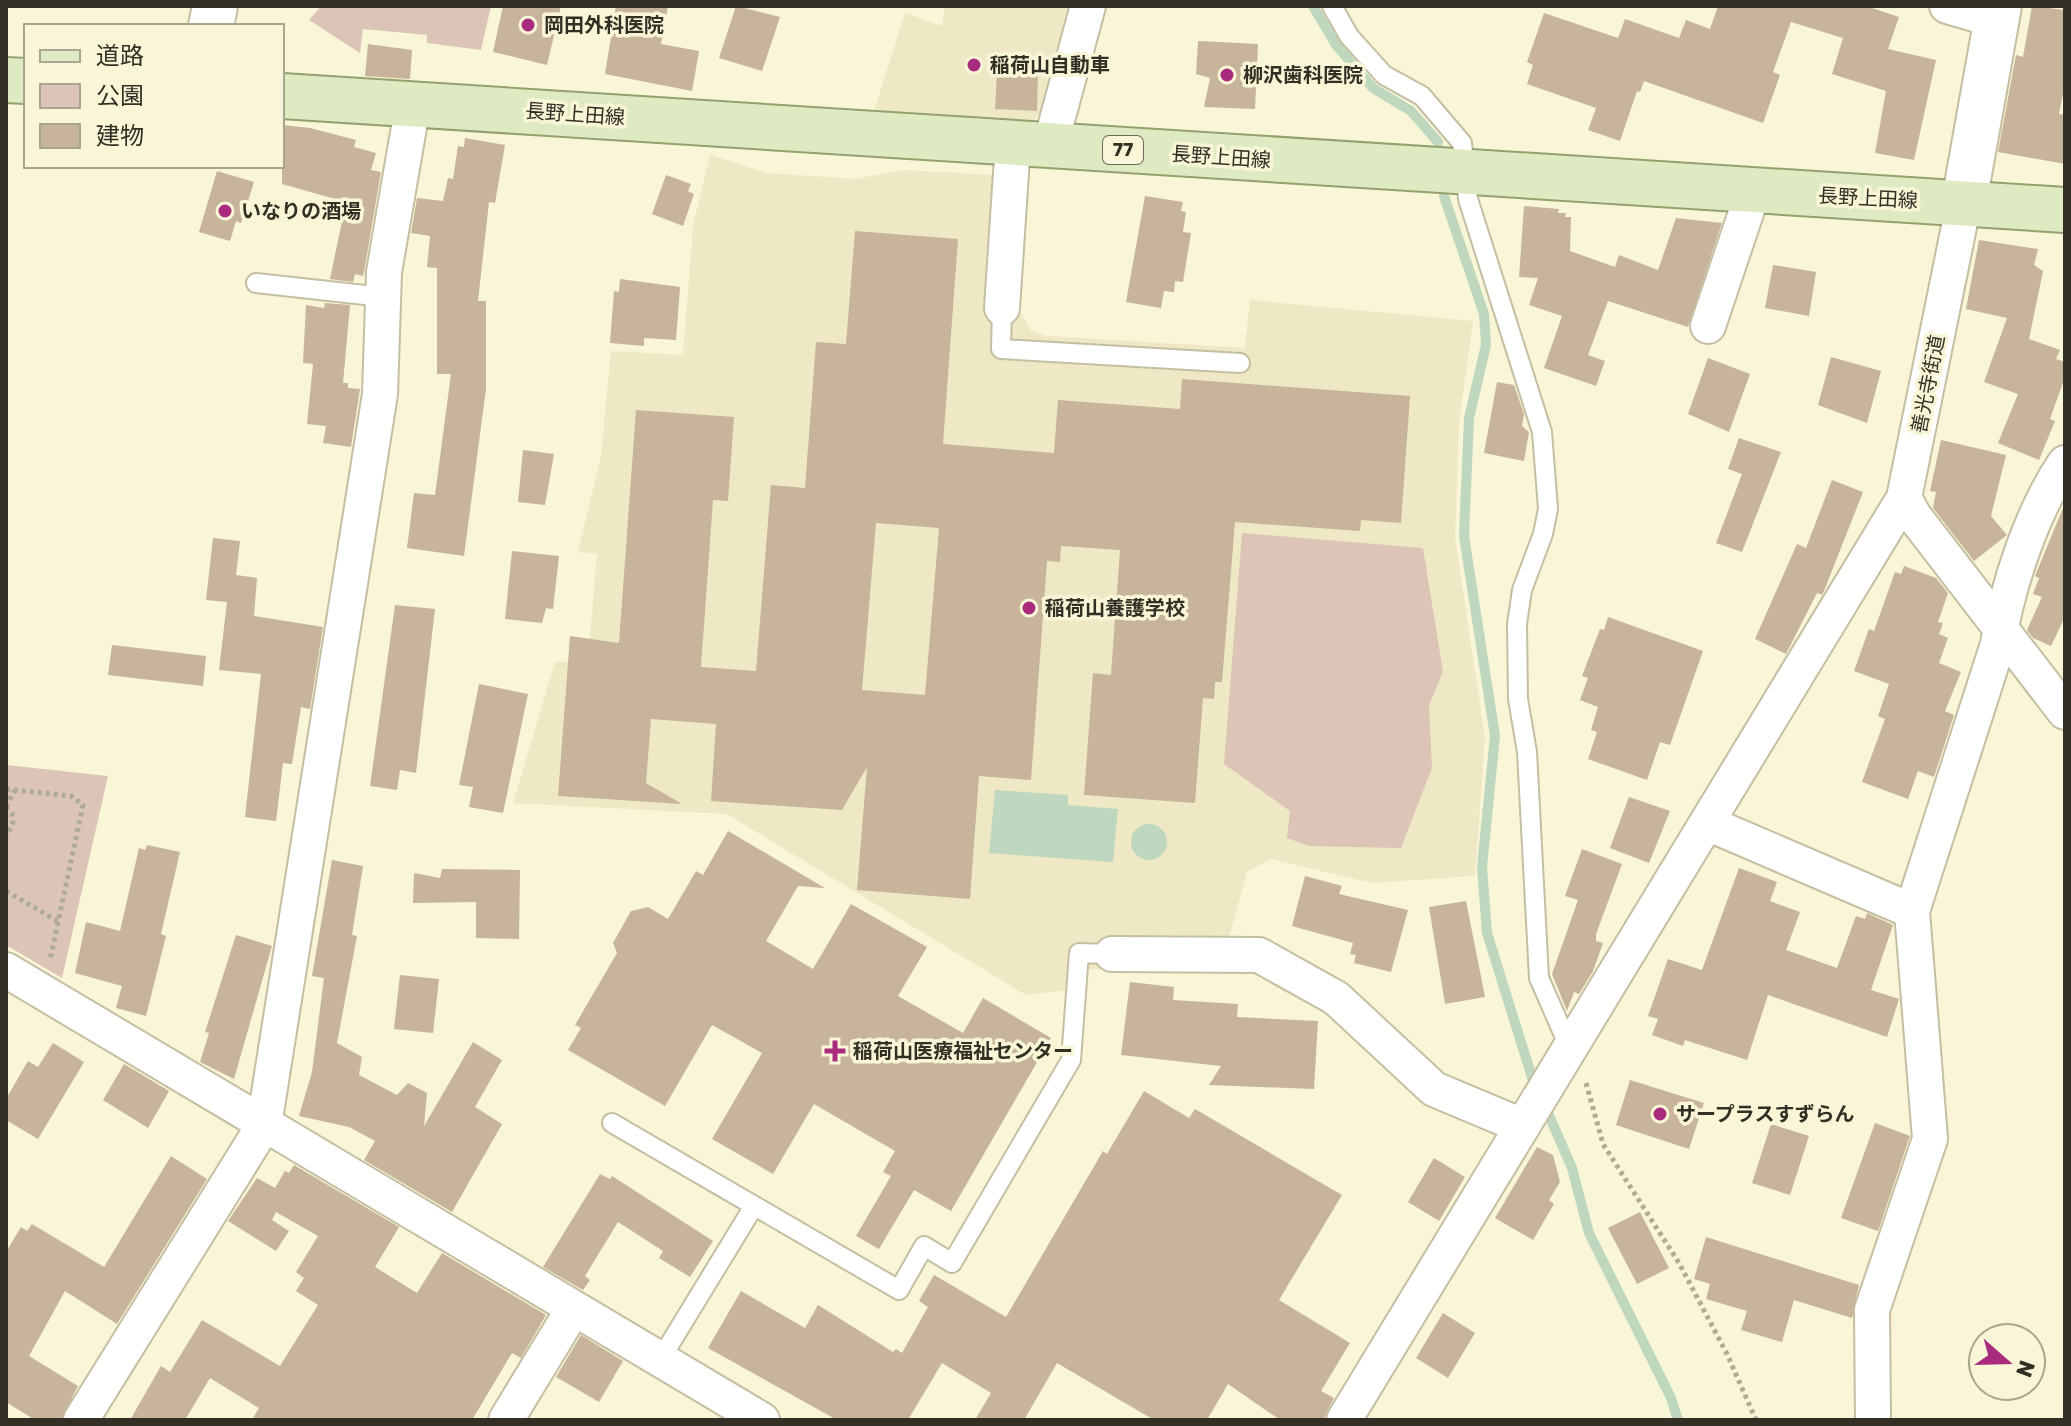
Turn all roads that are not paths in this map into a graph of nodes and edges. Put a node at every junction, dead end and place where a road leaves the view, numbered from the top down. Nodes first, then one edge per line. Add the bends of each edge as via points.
1 (1088, 6) edge
2 (1332, 6) edge
3 (1947, 6) edge
4 (1997, 13) edge
5 (284, 96) edge
6 (413, 104) junction
7 (1032, 144) junction
8 (1466, 174) junction
9 (1753, 192) junction
10 (1964, 202) junction
11 (2065, 210) edge
12 (256, 283) dead end
13 (383, 297) junction
14 (1002, 308) joint
15 (1708, 326) dead end
16 (1240, 363) dead end
17 (2065, 463) edge
18 (1904, 498) junction
19 (2000, 627) junction
20 (2065, 712) edge
21 (1707, 823) junction
22 (1912, 911) junction
23 (1112, 954) joint
24 (6, 970) edge
25 (1576, 1044) junction
26 (1535, 1106) junction
27 (612, 1123) dead end
28 (264, 1125) junction
29 (754, 1206) junction
30 (574, 1308) junction
31 (660, 1360) junction
32 (81, 1420) edge
33 (506, 1420) edge
34 (762, 1420) edge
35 (1344, 1420) edge
36 (1873, 1420) edge

1 - 7 street
2 - 8 lane via 1349,36 1384,75 1422,96 1462,143
3 - 4 street
4 - 10 street, 善光寺街道
5 - 6 main road, 長野上田線 / 77
6 - 7 main road, 長野上田線 / 77
6 - 13 street
7 - 8 main road, 長野上田線 / 77
7 - 14 street
8 - 9 main road, 長野上田線 / 77
8 - 25 lane via 1468,199 1528,380 1545,459 1548,509 1522,590 1517,624 1518,699 1527,752 1539,978 1564,1035
9 - 10 main road, 長野上田線 / 77
9 - 15 street
10 - 11 main road, 長野上田線 / 77
10 - 18 street, 善光寺街道
12 - 13 lane
13 - 28 street via 380,394
14 - 16 lane via 1001,349
17 - 19 street via 2050,485
18 - 19 street
18 - 21 street, 善光寺街道
19 - 20 street
19 - 22 street
21 - 22 street
21 - 25 street, 善光寺街道
22 - 36 street via 1930,1139 1872,1310
23 - 26 street via 1259,955 1336,998 1434,1089
23 - 29 lane via 1079,953 1071,1060 952,1263 924,1246 899,1290
24 - 28 street
25 - 26 street, 善光寺街道
26 - 35 street, 善光寺街道
27 - 29 lane
28 - 30 street
28 - 32 street
29 - 31 lane
30 - 31 street
30 - 33 street
31 - 34 street

